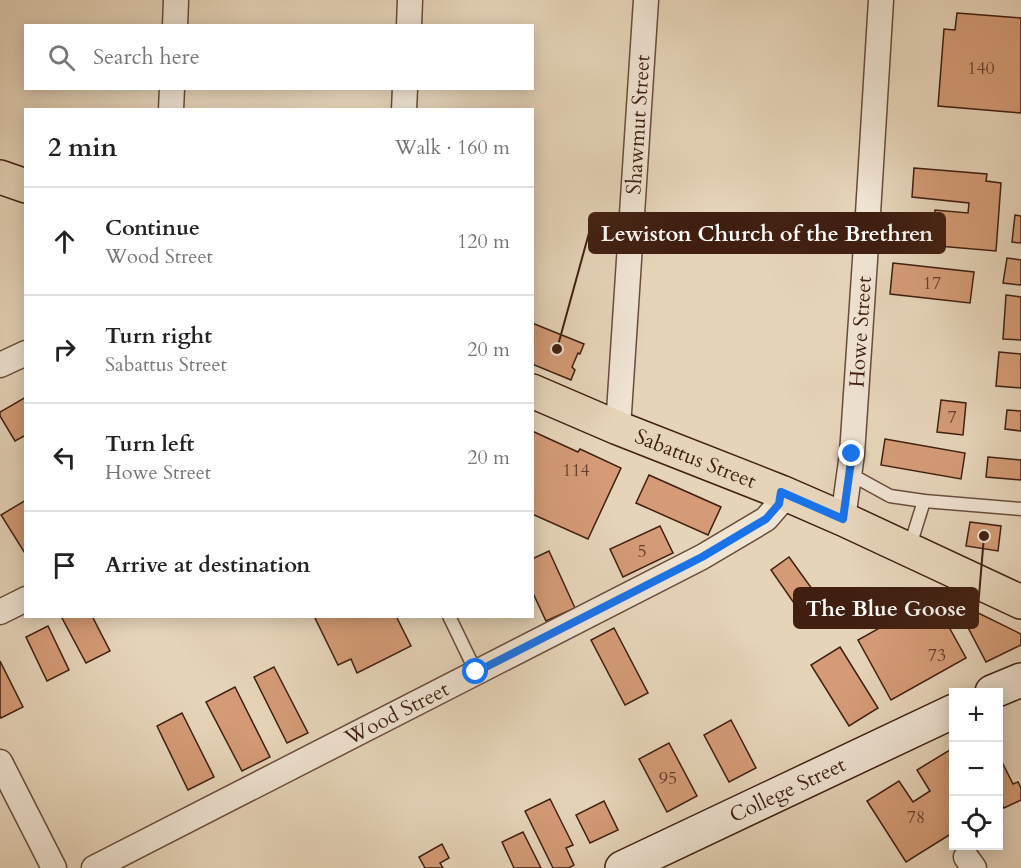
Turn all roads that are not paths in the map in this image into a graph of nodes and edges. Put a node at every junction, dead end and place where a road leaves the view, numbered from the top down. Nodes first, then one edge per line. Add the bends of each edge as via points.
1 (176, 0) edge
2 (410, 0) edge
3 (646, 0) edge
4 (881, 0) edge
5 (175, 24) edge
6 (409, 24) edge
7 (172, 90) edge
8 (405, 90) edge
9 (171, 108) edge
10 (404, 108) edge
11 (0, 177) edge
12 (24, 185) edge
13 (24, 354) edge
14 (0, 364) edge
15 (534, 392) edge
16 (618, 428) junction
17 (850, 474) junction
18 (781, 492) junction
19 (924, 501) junction
20 (1021, 509) edge
21 (843, 519) junction
22 (909, 550) junction
23 (24, 600) edge
24 (1021, 602) edge
25 (0, 612) edge
26 (449, 618) edge
27 (476, 672) junction
28 (1021, 680) edge
29 (1003, 688) edge
30 (949, 713) edge
31 (0, 762) edge
32 (54, 868) edge
33 (94, 868) edge
34 (622, 868) edge

1 - 5 street
2 - 6 street
3 - 16 street, Shawmut Street
4 - 17 street, Howe Street
7 - 9 street
8 - 10 street
11 - 12 main road
13 - 14 street
15 - 16 main road, Sabattus Street
16 - 18 main road, Sabattus Street
17 - 19 lane via 890,496
17 - 21 street, Howe Street
18 - 21 main road, Sabattus Street
18 - 27 street, Wood Street via 779,504 766,519 702,557
19 - 20 lane
19 - 22 lane
21 - 22 main road, Sabattus Street
22 - 24 main road, Sabattus Street
23 - 25 street
26 - 27 lane
27 - 33 street, Wood Street
28 - 29 main road
30 - 34 main road, College Street
31 - 32 street

